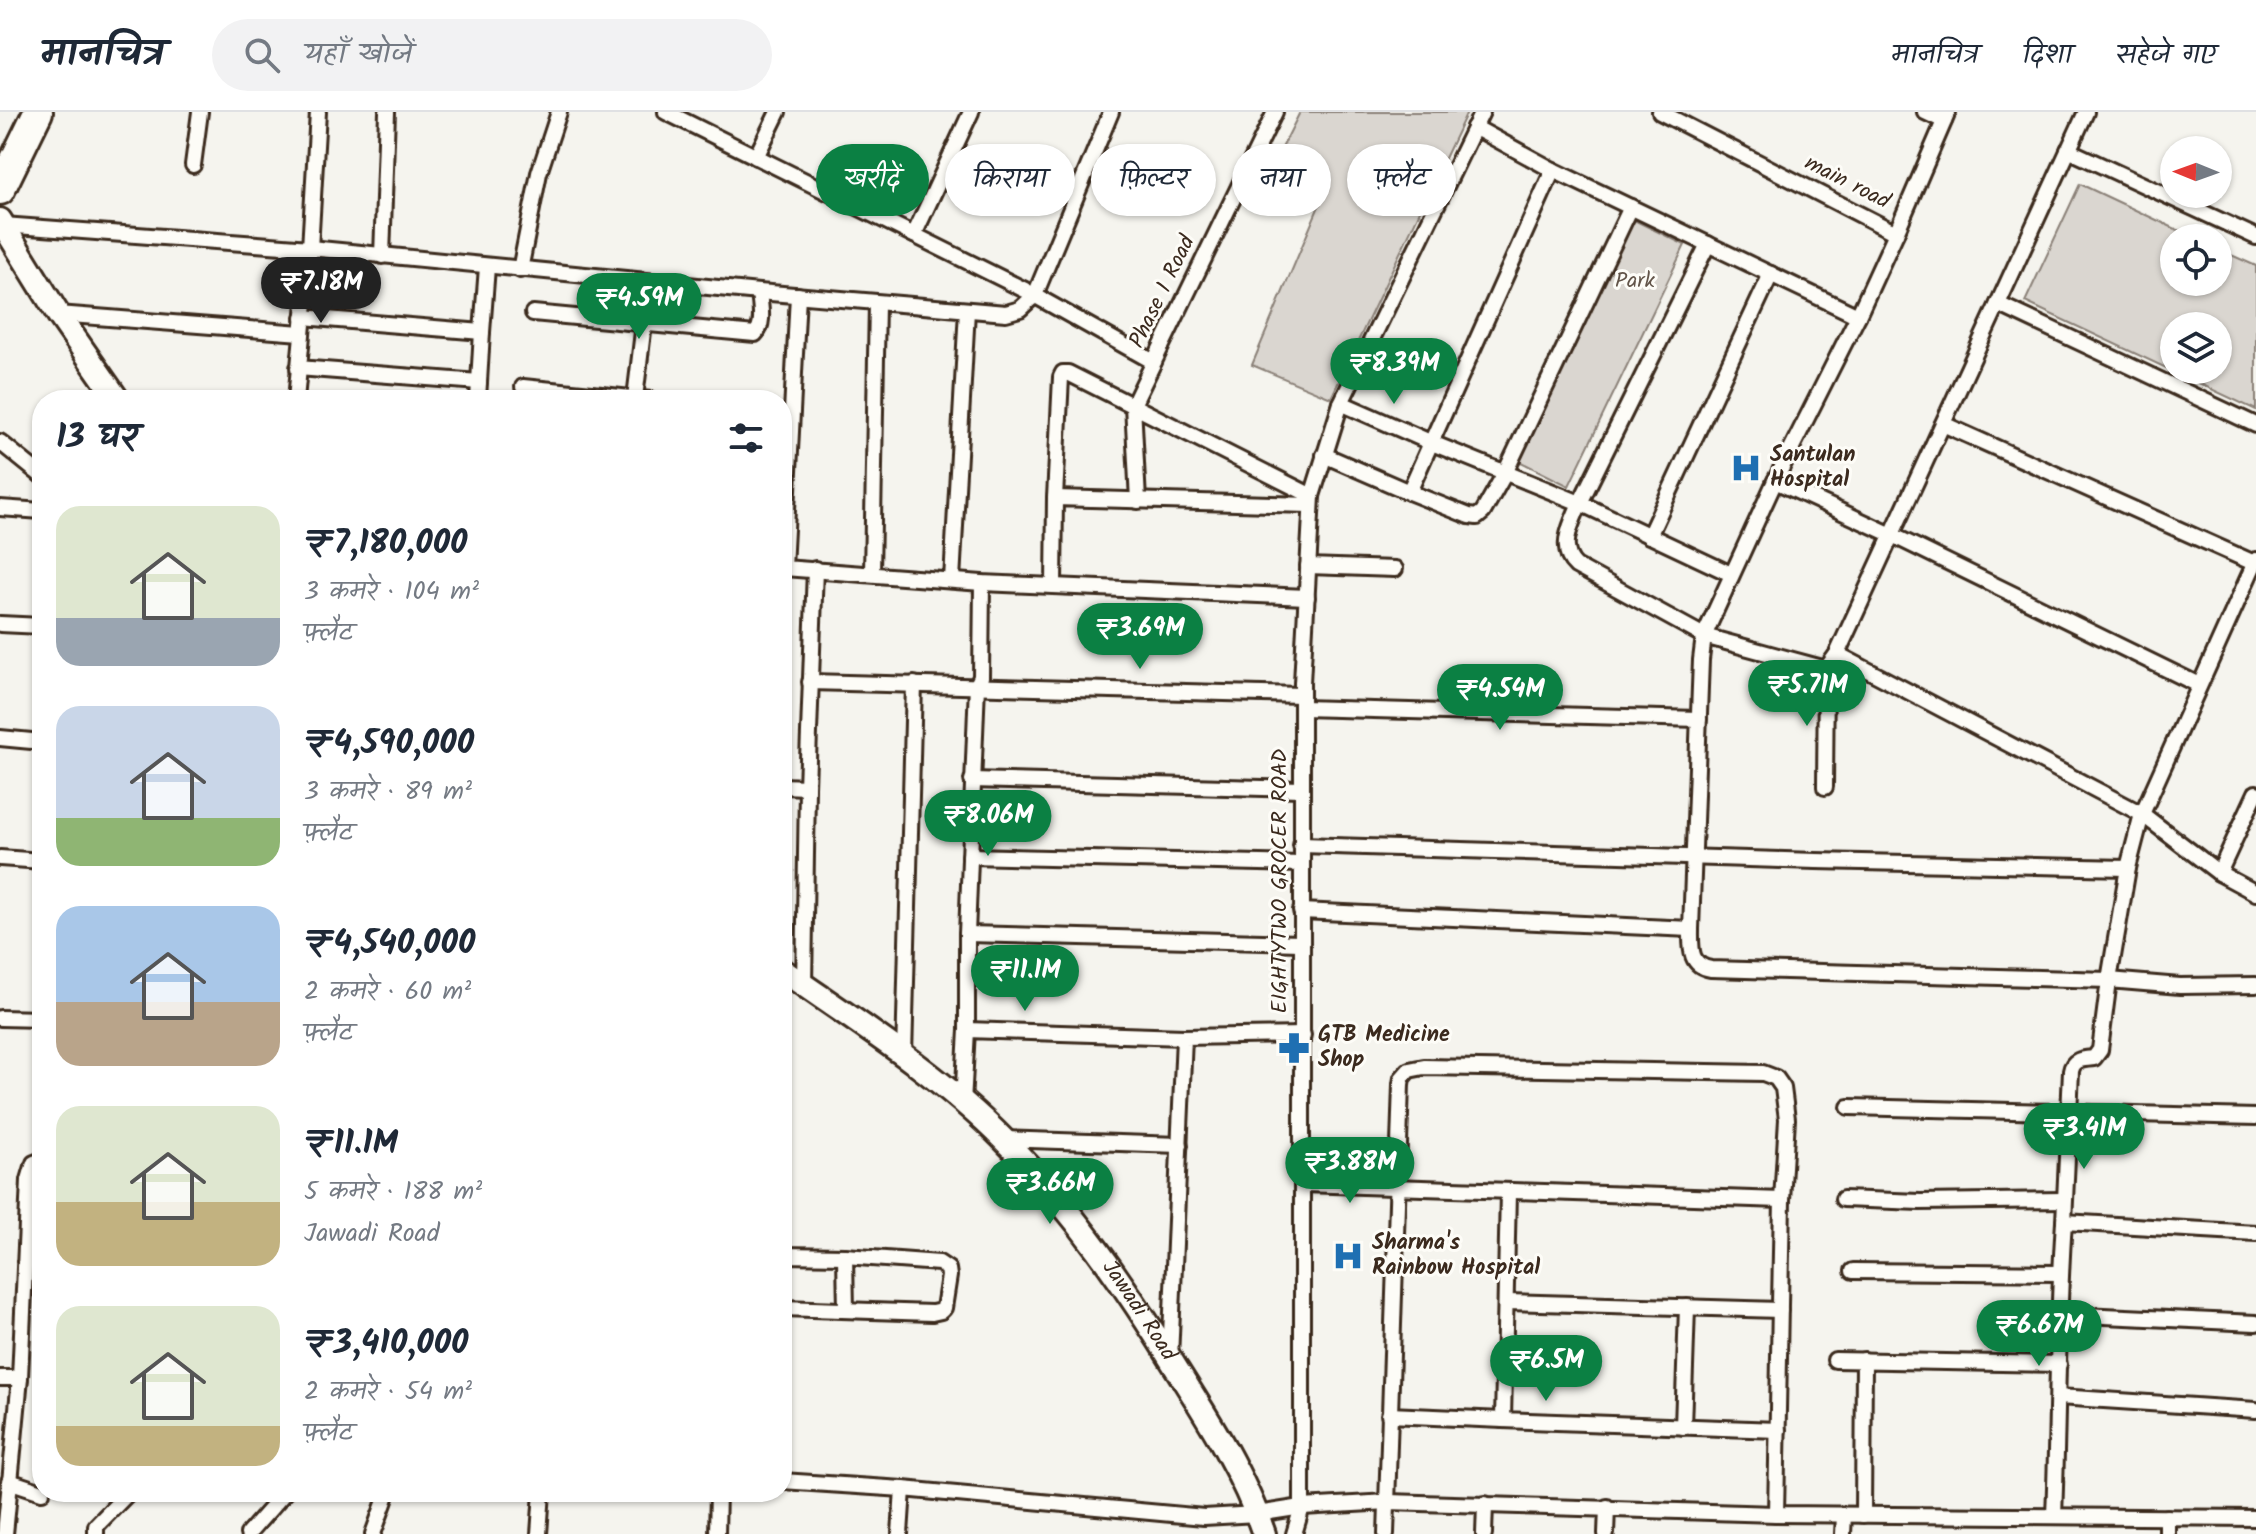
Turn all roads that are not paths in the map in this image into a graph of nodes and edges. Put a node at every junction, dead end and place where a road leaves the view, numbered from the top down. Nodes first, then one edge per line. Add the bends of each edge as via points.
1 (21, 112) edge
2 (38, 112) edge
3 (200, 112) edge
4 (318, 112) edge
5 (387, 112) edge
6 (559, 112) edge
7 (666, 112) edge
8 (778, 112) edge
9 (1111, 112) edge
10 (1275, 112) edge
11 (1482, 112) edge
12 (1660, 112) edge
13 (1925, 112) edge
14 (2086, 112) edge
15 (968, 113) edge
16 (1946, 116) edge
17 (1474, 127) junction
18 (2068, 150) junction
19 (0, 155) edge
20 (756, 157) junction
21 (193, 165) dead end
22 (1553, 170) junction
23 (0, 190) edge
24 (1631, 207) junction
25 (2, 222) edge
26 (1896, 233) junction
27 (914, 235) junction
28 (2256, 237) edge
29 (1708, 244) junction
30 (310, 248) junction
31 (382, 256) junction
32 (487, 267) junction
33 (520, 270) junction
34 (1771, 274) junction
35 (759, 292) junction
36 (798, 295) junction
37 (1035, 295) junction
38 (877, 303) junction
39 (1998, 304) junction
40 (967, 310) junction
41 (533, 313) dead end
42 (58, 314) junction
43 (1858, 316) junction
44 (303, 317) junction
45 (644, 323) junction
46 (482, 332) junction
47 (301, 333) junction
48 (1154, 362) junction
49 (298, 368) junction
50 (479, 382) junction
51 (523, 387) dead end
52 (111, 390) edge
53 (297, 390) edge
54 (479, 390) edge
55 (554, 390) edge
56 (636, 390) edge
57 (791, 390) edge
58 (1341, 403) junction
59 (1133, 405) junction
60 (1943, 424) junction
61 (2256, 425) edge
62 (0, 442) edge
63 (1432, 443) junction
64 (1324, 455) junction
65 (32, 468) edge
66 (1505, 473) junction
67 (1775, 481) junction
68 (1409, 492) junction
69 (1055, 498) junction
70 (1138, 501) junction
71 (1311, 501) junction
72 (1580, 503) junction
73 (0, 508) edge
74 (32, 510) edge
75 (1892, 535) junction
76 (1649, 536) junction
77 (2255, 561) edge
78 (1308, 566) junction
79 (792, 568) edge
80 (815, 569) junction
81 (1395, 569) dead end
82 (872, 574) junction
83 (1731, 574) junction
84 (952, 580) junction
85 (982, 583) junction
86 (1054, 586) junction
87 (1307, 597) junction
88 (0, 624) edge
89 (32, 626) edge
90 (1704, 636) junction
91 (1837, 654) junction
92 (1826, 669) junction
93 (810, 682) junction
94 (914, 684) junction
95 (977, 685) junction
96 (2199, 685) junction
97 (1302, 702) junction
98 (1699, 719) junction
99 (0, 738) edge
100 (32, 741) edge
101 (972, 780) junction
102 (792, 786) edge
103 (807, 787) junction
104 (1825, 787) dead end
105 (1302, 789) junction
106 (2256, 793) edge
107 (2142, 814) junction
108 (1301, 845) junction
109 (970, 856) junction
110 (0, 858) edge
111 (1693, 858) junction
112 (32, 860) edge
113 (1301, 864) junction
114 (2128, 868) junction
115 (2219, 873) junction
116 (2256, 893) edge
117 (1301, 911) junction
118 (1691, 929) junction
119 (967, 934) junction
120 (1301, 943) junction
121 (792, 977) edge
122 (2109, 980) junction
123 (2256, 985) edge
124 (804, 986) junction
125 (0, 1018) edge
126 (32, 1019) edge
127 (967, 1030) junction
128 (1303, 1035) junction
129 (1184, 1037) junction
130 (904, 1056) junction
131 (963, 1103) junction
132 (1849, 1107) dead end
133 (2068, 1113) junction
134 (2256, 1117) edge
135 (1003, 1139) junction
136 (1180, 1145) junction
137 (32, 1170) edge
138 (1303, 1184) junction
139 (1397, 1189) junction
140 (1508, 1192) junction
141 (1843, 1199) dead end
142 (1782, 1200) junction
143 (2064, 1200) junction
144 (2064, 1222) junction
145 (2256, 1233) edge
146 (792, 1255) edge
147 (845, 1256) junction
148 (1853, 1271) dead end
149 (2061, 1273) junction
150 (1506, 1302) junction
151 (1687, 1307) junction
152 (792, 1308) edge
153 (846, 1310) junction
154 (1780, 1310) junction
155 (2061, 1314) junction
156 (2256, 1323) edge
157 (1170, 1358) junction
158 (1835, 1360) dead end
159 (1864, 1360) junction
160 (2059, 1364) junction
161 (0, 1378) edge
162 (20, 1378) junction
163 (2058, 1397) junction
164 (2256, 1410) edge
165 (1389, 1415) junction
166 (1503, 1420) junction
167 (1683, 1427) junction
168 (1778, 1430) junction
169 (9, 1481) junction
170 (792, 1482) edge
171 (32, 1489) edge
172 (903, 1489) junction
173 (119, 1502) edge
174 (276, 1502) edge
175 (384, 1502) edge
176 (541, 1502) edge
177 (718, 1502) edge
178 (1388, 1502) junction
179 (1485, 1504) junction
180 (1302, 1507) junction
181 (1607, 1507) junction
182 (1776, 1514) junction
183 (1844, 1515) junction
184 (1863, 1515) junction
185 (2054, 1516) junction
186 (2118, 1517) junction
187 (2167, 1517) junction
188 (2256, 1518) edge
189 (1260, 1524) edge
190 (5, 1534) edge
191 (96, 1534) edge
192 (248, 1534) edge
193 (373, 1534) edge
194 (539, 1534) edge
195 (717, 1534) edge
196 (900, 1534) edge
197 (1294, 1534) edge
198 (1386, 1534) edge
199 (1484, 1534) edge
200 (1606, 1534) edge
201 (1843, 1534) edge
202 (2118, 1534) edge
203 (2167, 1534) edge

1 - 19 highway
2 - 23 highway
3 - 21 street
4 - 30 street
5 - 31 street
6 - 33 street via 539,173
7 - 20 street
8 - 20 street
9 - 37 street
10 - 48 street, Phase 1 Road
11 - 17 street, EIGHTYTWO GROCER ROAD
12 - 26 street, main road
13 - 16 street
14 - 18 street
15 - 27 street
16 - 26 street, main road
17 - 22 street
17 - 58 street, EIGHTYTWO GROCER ROAD
18 - 28 street
18 - 39 street
20 - 27 street
22 - 24 street
22 - 63 street
24 - 29 street
24 - 66 street
25 - 30 street
25 - 42 street
26 - 43 street
27 - 37 street
29 - 34 street
29 - 72 street
30 - 31 street
30 - 44 street
31 - 32 street
32 - 33 street
32 - 46 street
33 - 35 street
34 - 43 street
34 - 76 street
35 - 36 street
35 - 45 street via 761,325 755,334
36 - 38 street
36 - 57 street
37 - 40 street via 1013,312
37 - 48 street
38 - 40 street
38 - 82 street
39 - 60 street
39 - 61 street
40 - 84 street
41 - 45 street
42 - 47 street
42 - 52 street
43 - 67 street
44 - 46 street
44 - 47 street
45 - 56 street
46 - 50 street
47 - 49 street
48 - 59 street, Phase 1 Road
49 - 50 street
49 - 53 street
50 - 54 street
51 - 55 street
58 - 63 street
58 - 64 street, EIGHTYTWO GROCER ROAD
59 - 69 street via 1063,373
59 - 70 street
59 - 71 street
60 - 75 street
60 - 77 street
62 - 65 street
63 - 66 street
63 - 68 street
64 - 68 street
64 - 71 street, EIGHTYTWO GROCER ROAD
66 - 68 street via 1477,517
66 - 72 street
67 - 75 street
67 - 83 street
69 - 70 street
69 - 86 street
70 - 71 street
71 - 78 street, EIGHTYTWO GROCER ROAD
72 - 76 street
72 - 90 street via 1569,532 1569,559
73 - 74 street
75 - 91 street
75 - 96 street
76 - 83 street
77 - 96 street
78 - 81 street
78 - 87 street, EIGHTYTWO GROCER ROAD
79 - 80 street
80 - 82 street
80 - 93 street
82 - 84 street
83 - 90 street
84 - 85 street
85 - 86 street
85 - 95 street
86 - 87 street
87 - 97 street, EIGHTYTWO GROCER ROAD
88 - 89 street
90 - 92 street
90 - 98 street
91 - 92 street
91 - 107 street
92 - 104 street
93 - 94 street
93 - 103 street
94 - 95 street
94 - 130 street
95 - 97 street
95 - 101 street
96 - 107 street
97 - 98 street
97 - 105 street, EIGHTYTWO GROCER ROAD
98 - 111 street
99 - 100 street
101 - 105 street
101 - 109 street
102 - 103 street
103 - 124 street
105 - 108 street, EIGHTYTWO GROCER ROAD
106 - 115 street
107 - 114 street
107 - 115 street
108 - 111 street
108 - 113 street, EIGHTYTWO GROCER ROAD
109 - 113 street
109 - 119 street
110 - 112 street
111 - 114 street
111 - 118 street
113 - 117 street, EIGHTYTWO GROCER ROAD
114 - 122 street
115 - 116 street
117 - 118 street
117 - 120 street, EIGHTYTWO GROCER ROAD
118 - 122 street via 1692,956 1701,968
119 - 120 street
119 - 127 street
120 - 128 street, EIGHTYTWO GROCER ROAD
121 - 124 street, Jawadi Road
122 - 123 street
122 - 133 street via 2100,1050 2072,1066
124 - 130 street, Jawadi Road
125 - 126 street
127 - 129 street
127 - 131 street
128 - 129 street
128 - 138 street, EIGHTYTWO GROCER ROAD
129 - 136 street
130 - 131 street, Jawadi Road
131 - 135 street, Jawadi Road
132 - 133 street
133 - 134 street
133 - 143 street
135 - 136 street
135 - 157 street, Jawadi Road via 1087,1235
136 - 157 street
137 - 162 street
138 - 139 street
138 - 180 street, EIGHTYTWO GROCER ROAD
139 - 140 street
139 - 142 street via 1401,1084 1405,1072 1414,1068 1763,1073 1783,1088 1787,1119
139 - 165 street
140 - 142 street
140 - 150 street
141 - 143 street
142 - 154 street
143 - 144 street
144 - 145 street
144 - 149 street
146 - 147 street
147 - 153 street
147 - 153 street via 939,1263 949,1276 941,1311
148 - 149 street
149 - 155 street
150 - 151 street
150 - 166 street
151 - 154 street
151 - 167 street
152 - 153 street
154 - 168 street
155 - 156 street
155 - 160 street
157 - 189 street, Jawadi Road via 1217,1434
158 - 159 street
159 - 160 street
159 - 184 street
160 - 163 street
161 - 162 street
162 - 169 street
163 - 164 street
163 - 185 street
165 - 166 street
165 - 178 street
166 - 167 street
167 - 168 street
168 - 182 street
169 - 171 street
169 - 190 street
170 - 172 street
172 - 189 street
172 - 196 street
173 - 191 street via 96,1526
174 - 192 street
175 - 193 street
176 - 194 street
177 - 195 street
178 - 179 street
178 - 180 street
178 - 198 street
179 - 181 street
179 - 199 street
180 - 189 street
180 - 197 street, EIGHTYTWO GROCER ROAD
181 - 182 street
181 - 200 street
182 - 183 street
183 - 184 street
183 - 201 street
184 - 185 street
185 - 186 street
186 - 187 street
186 - 202 street
187 - 188 street
187 - 203 street

